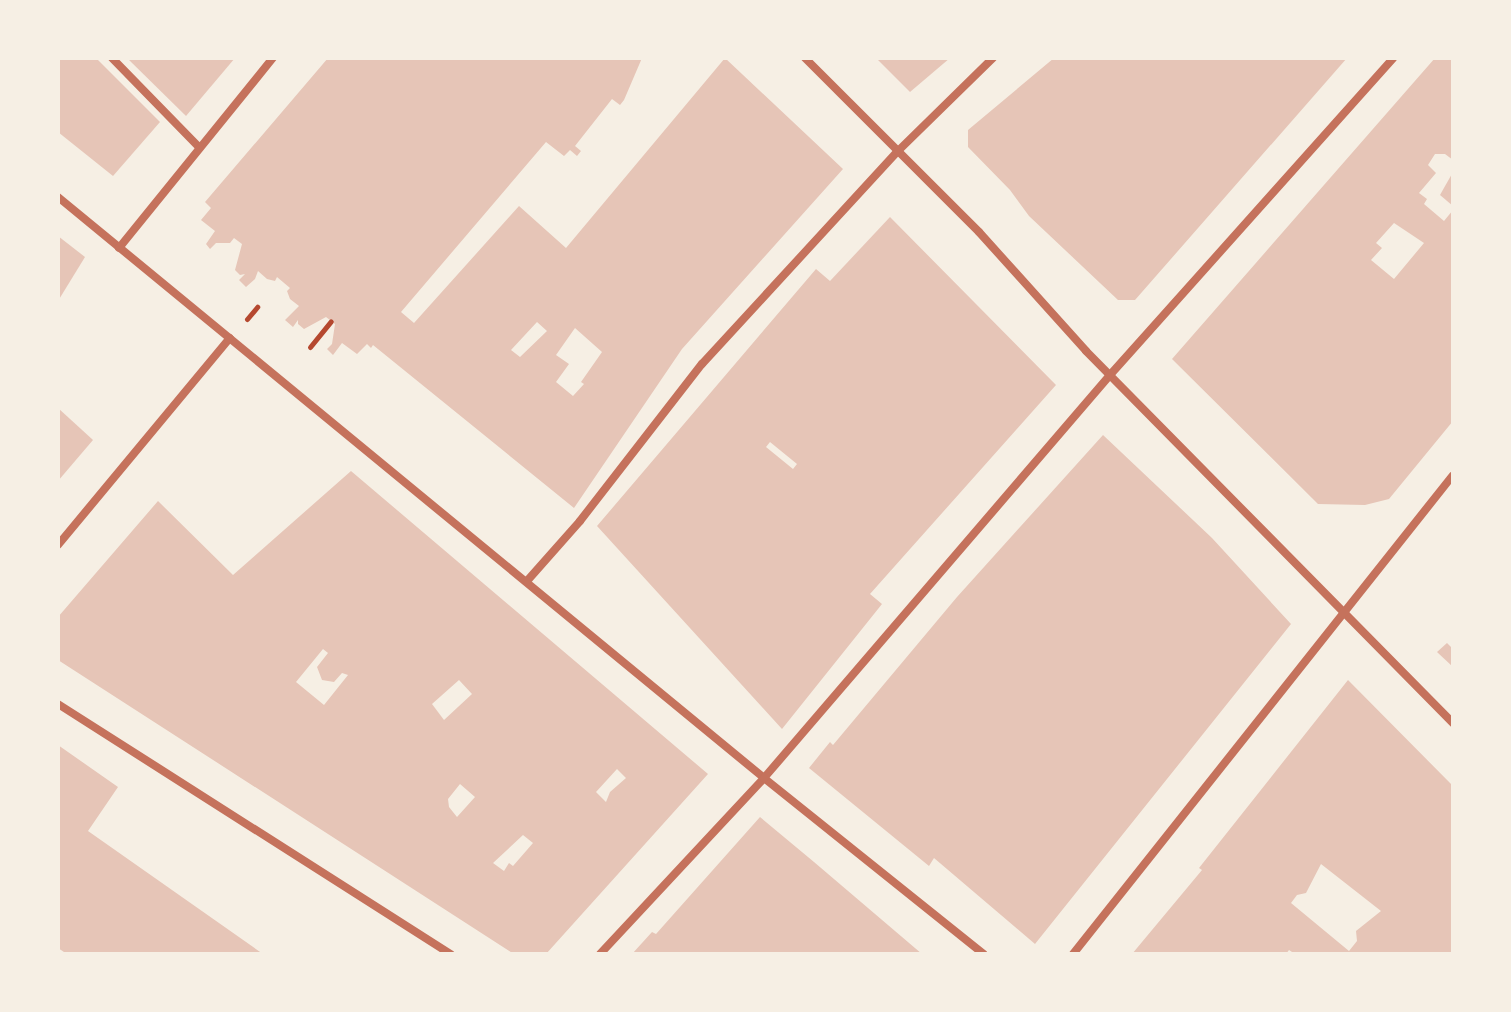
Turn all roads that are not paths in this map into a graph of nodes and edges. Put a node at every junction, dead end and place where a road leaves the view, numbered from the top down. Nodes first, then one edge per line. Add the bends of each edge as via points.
1 (112, 58) edge
2 (273, 58) edge
3 (805, 58) edge
4 (993, 58) edge
5 (1393, 58) edge
6 (199, 147) junction
7 (898, 151) junction
8 (58, 197) edge
9 (119, 248) junction
10 (230, 338) junction
11 (1110, 375) junction
12 (1453, 475) edge
13 (58, 545) edge
14 (527, 581) junction
15 (1344, 613) junction
16 (58, 704) edge
17 (1453, 723) edge
18 (764, 778) junction
19 (451, 954) edge
20 (600, 954) edge
21 (984, 954) edge
22 (1073, 954) edge

1 - 6 street
2 - 6 street
3 - 7 street
4 - 7 street
5 - 11 street
6 - 9 street
7 - 11 street
7 - 14 street via 702,364
8 - 9 street
9 - 10 street
10 - 13 street
10 - 14 street
11 - 15 street
11 - 18 street
12 - 15 street
14 - 18 street
15 - 17 street
15 - 22 street
16 - 19 street
18 - 20 street
18 - 21 street

